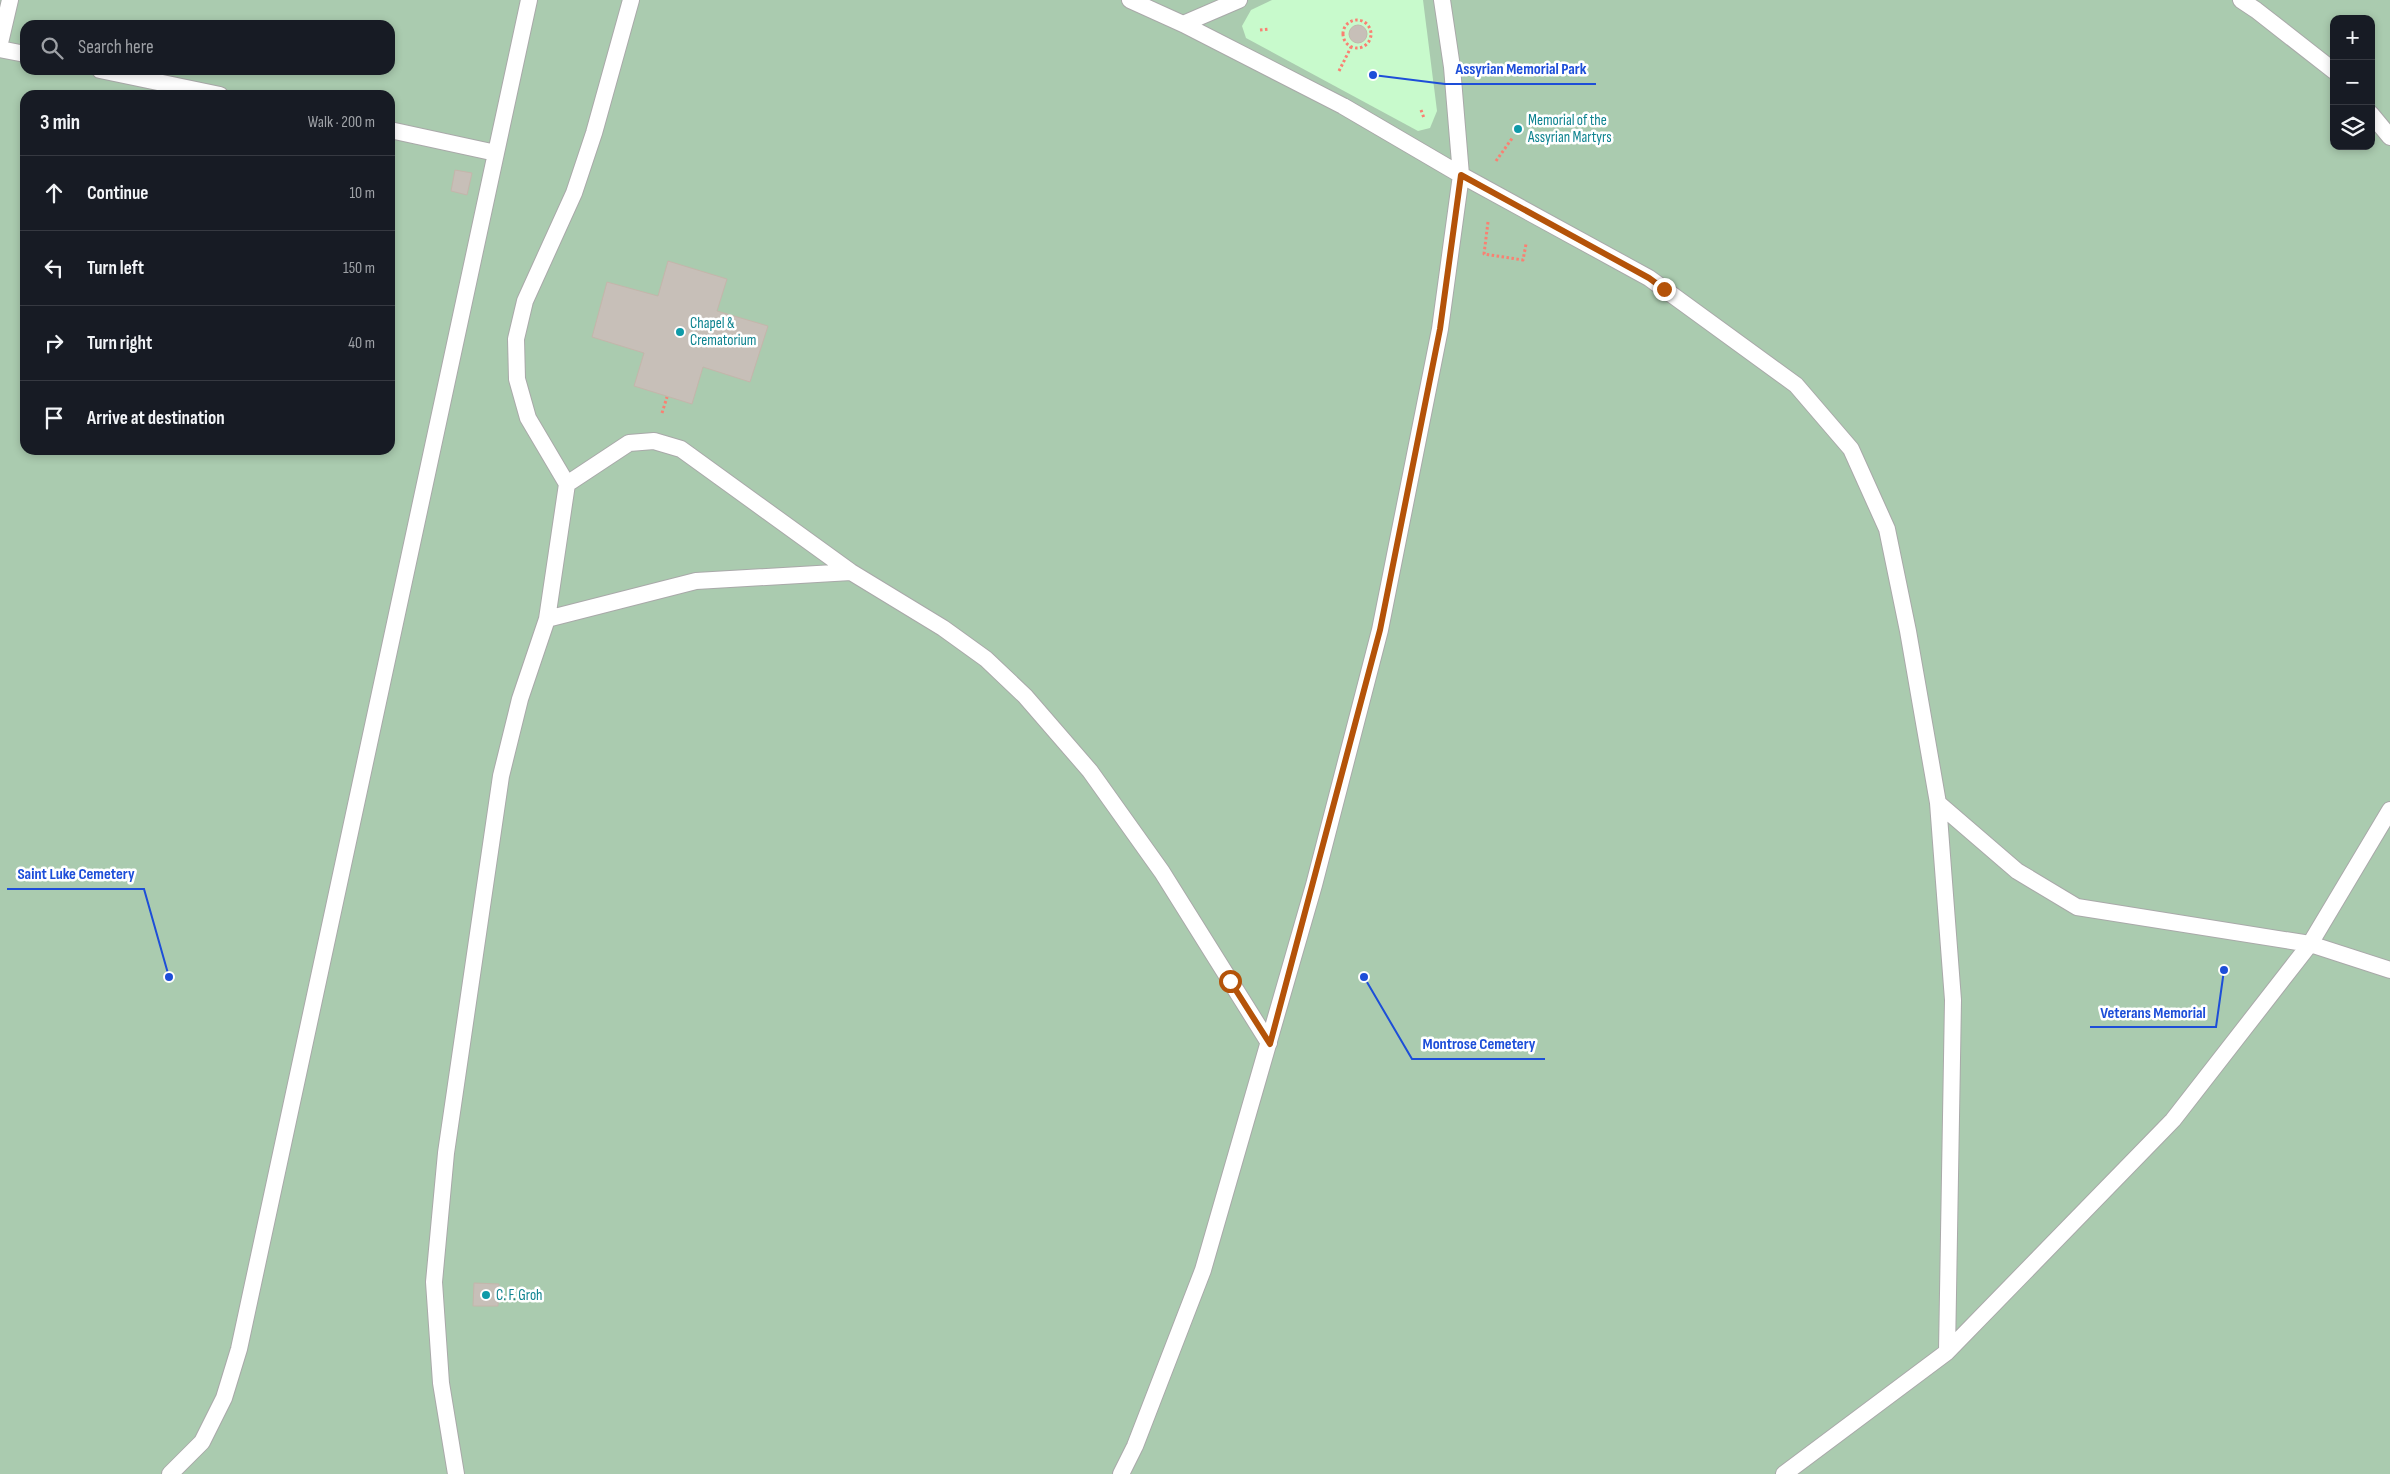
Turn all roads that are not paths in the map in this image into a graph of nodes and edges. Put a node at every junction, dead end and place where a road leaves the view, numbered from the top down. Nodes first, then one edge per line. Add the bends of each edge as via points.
1 (10, 0) edge
2 (529, 0) edge
3 (631, 0) edge
4 (1130, 0) edge
5 (1239, 0) edge
6 (1442, 0) edge
7 (2241, 0) edge
8 (1182, 24) junction
9 (0, 43) edge
10 (0, 49) edge
11 (20, 53) edge
12 (2330, 68) edge
13 (124, 75) edge
14 (196, 90) edge
15 (2375, 119) edge
16 (395, 131) edge
17 (2390, 137) edge
18 (496, 152) junction
19 (1461, 175) junction
20 (567, 484) junction
21 (851, 572) junction
22 (547, 619) junction
23 (1938, 804) junction
24 (2390, 810) edge
25 (2310, 944) junction
26 (2390, 970) edge
27 (1270, 1044) junction
28 (1947, 1352) junction
29 (170, 1474) edge
30 (456, 1474) edge
31 (1121, 1474) edge
32 (1784, 1474) edge

1 - 9 lane
2 - 18 lane
3 - 20 lane via 574,193 525,302 516,339 517,379 528,418
4 - 8 lane
5 - 8 lane
6 - 19 lane via 1452,67
7 - 12 lane
8 - 19 lane via 1343,106
10 - 11 lane
13 - 14 lane
15 - 17 lane
16 - 18 lane
18 - 29 lane via 239,1349 224,1398 202,1442
19 - 23 lane via 1649,278 1796,385 1851,449 1887,529
19 - 27 lane via 1440,329 1380,630
20 - 21 lane via 629,442 654,441 681,449
20 - 22 lane
21 - 22 lane via 696,581
21 - 27 lane via 943,628 986,659 1025,696 1090,771 1157,865
22 - 30 lane via 520,699 502,776 446,1153 434,1282 441,1383
23 - 25 lane via 2017,871 2077,908
23 - 28 lane via 1953,1000
24 - 25 lane
25 - 26 lane
25 - 28 lane via 2173,1120
27 - 31 lane via 1203,1270 1135,1446
28 - 32 lane

